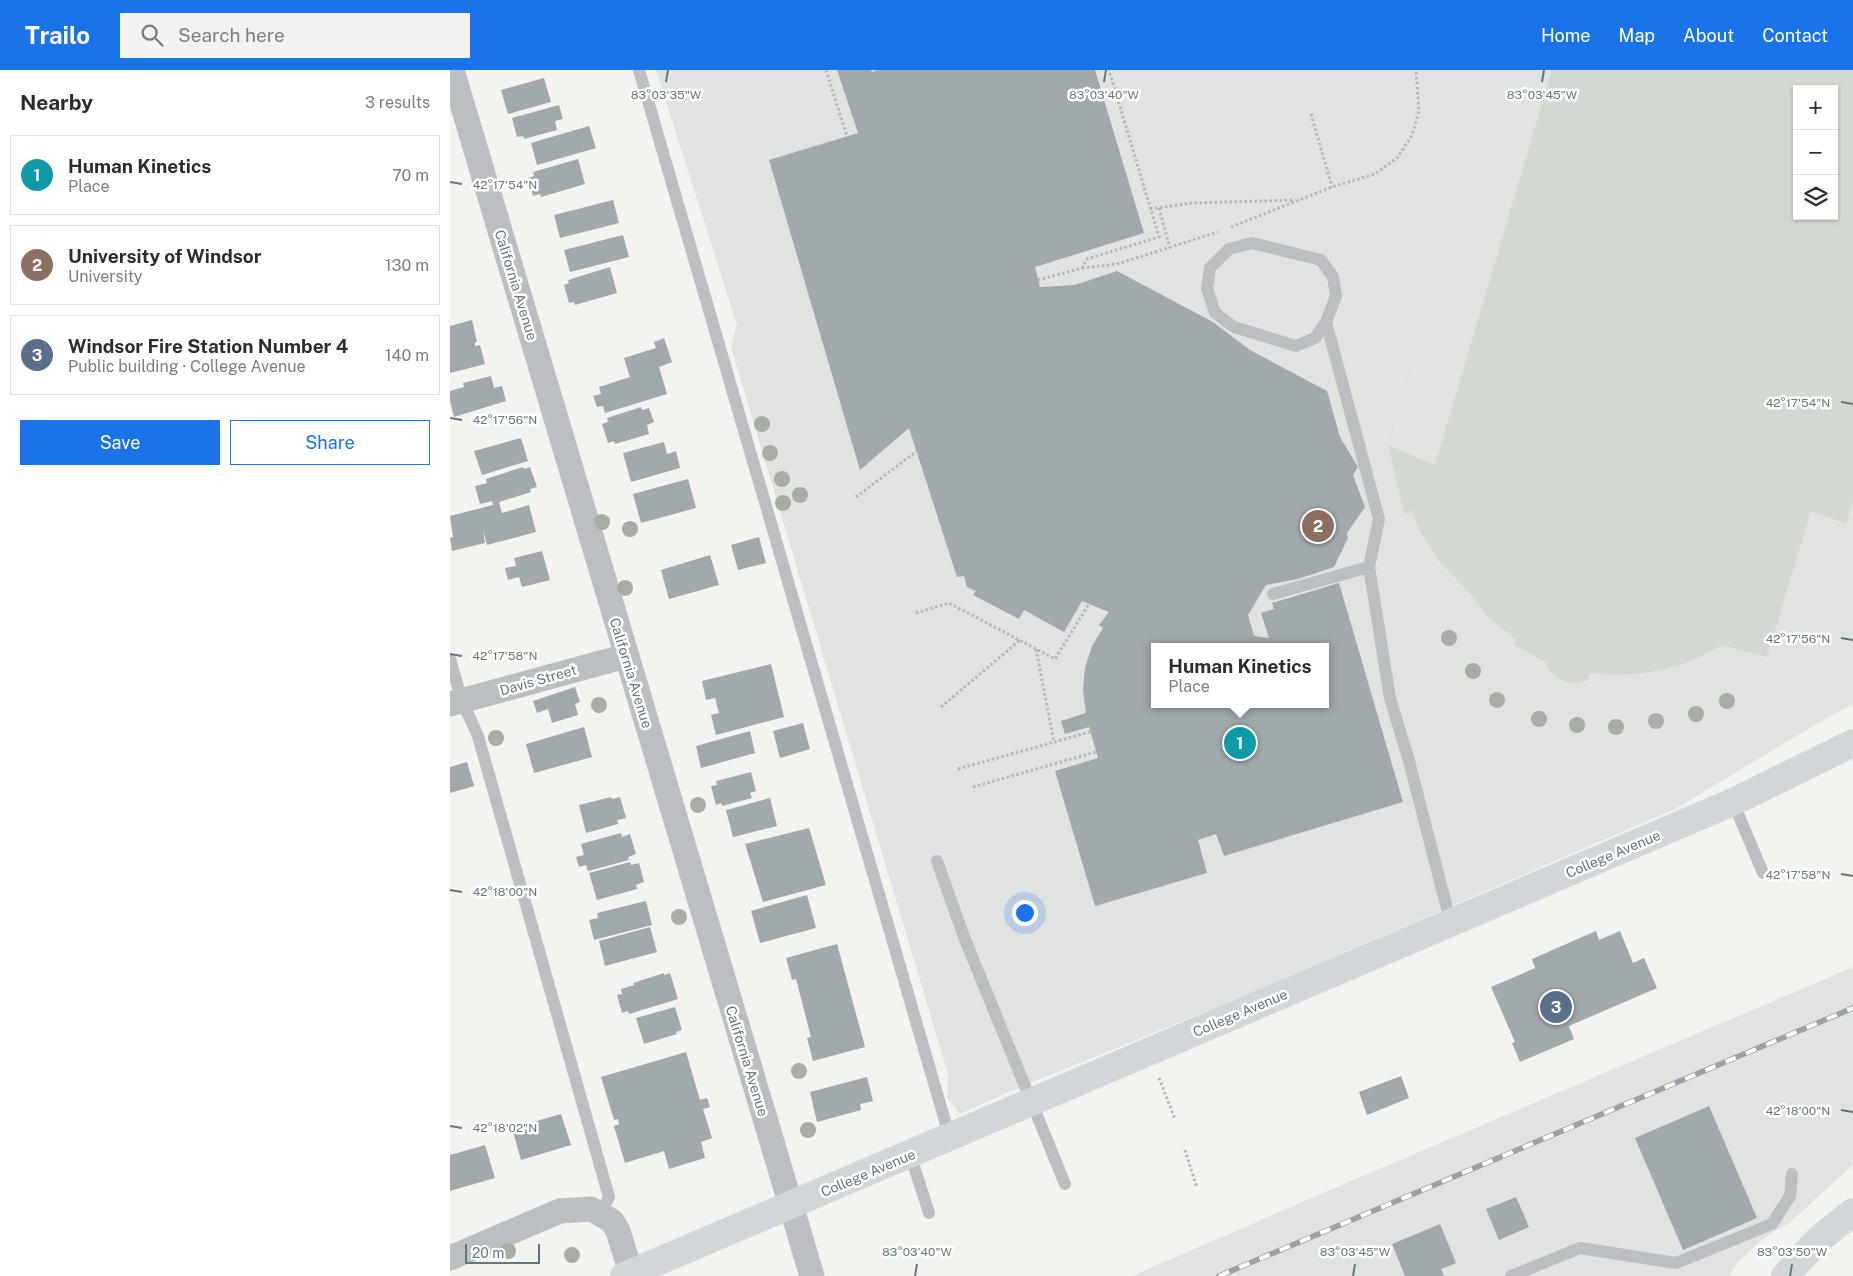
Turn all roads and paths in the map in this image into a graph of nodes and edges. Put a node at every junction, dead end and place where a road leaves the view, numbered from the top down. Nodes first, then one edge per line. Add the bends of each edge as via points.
1 (452, 70) edge
2 (639, 70) edge
3 (826, 70) edge
4 (1109, 70) edge
5 (1416, 70) edge
6 (1312, 114) dead end
7 (846, 136) dead end
8 (1332, 187) junction
9 (1298, 200) junction
10 (1159, 208) junction
11 (1150, 209) junction
12 (1170, 248) junction
13 (1082, 268) junction
14 (1038, 280) dead end
15 (1326, 322) junction
16 (917, 450) dead end
17 (856, 497) dead end
18 (1369, 568) junction
19 (1273, 594) dead end
20 (1089, 604) dead end
21 (916, 614) dead end
22 (1020, 640) junction
23 (1036, 649) junction
24 (626, 656) junction
25 (450, 659) edge
26 (456, 702) edge
27 (941, 708) dead end
28 (1090, 732) dead end
29 (1054, 742) junction
30 (1853, 743) edge
31 (1096, 752) dead end
32 (958, 769) dead end
33 (973, 787) dead end
34 (1733, 802) junction
35 (937, 861) dead end
36 (1763, 873) dead end
37 (1451, 924) junction
38 (1159, 1078) dead end
39 (1032, 1102) junction
40 (1175, 1119) dead end
41 (950, 1138) junction
42 (1185, 1150) dead end
43 (910, 1154) junction
44 (1792, 1174) dead end
45 (1065, 1184) dead end
46 (1197, 1188) dead end
47 (791, 1206) junction
48 (1853, 1212) edge
49 (930, 1213) dead end
50 (600, 1214) junction
51 (450, 1258) edge
52 (629, 1275) edge
53 (812, 1276) edge
54 (1511, 1276) edge
55 (1785, 1276) edge

1 - 24 street, California Avenue
2 - 41 lane
3 - 7 path
4 - 11 path
5 - 8 path via 1419,111 1412,135 1398,157 1375,174
6 - 8 path
8 - 9 path
9 - 10 path via 1192,203
9 - 12 path
10 - 11 path
10 - 12 path
11 - 13 path via 1159,237 1088,259
12 - 13 path via 1117,264
13 - 14 path
15 - 15 lane via 1315,338 1296,346 1234,328 1215,313 1207,288 1210,268 1229,249 1252,243 1322,260 1333,276 1336,296
15 - 18 lane via 1378,519
16 - 17 path
18 - 19 lane
18 - 37 lane via 1390,698
20 - 23 path via 1055,659
21 - 22 path via 949,603
22 - 23 path
22 - 27 path
23 - 29 path
24 - 26 street, Davis Street
24 - 47 street, California Avenue
25 - 26 lane
26 - 50 lane via 478,736 609,1197
28 - 29 path
29 - 32 path
30 - 34 street, College Avenue
31 - 33 path
34 - 36 lane
34 - 37 street, College Avenue
35 - 39 lane via 964,937
37 - 39 street, College Avenue
38 - 40 path
39 - 41 street, College Avenue
39 - 45 lane
41 - 43 street, College Avenue
42 - 46 path
43 - 47 street, College Avenue
43 - 49 lane
44 - 54 lane via 1790,1196 1772,1224 1676,1263 1580,1248
47 - 52 street, College Avenue
47 - 53 street, California Avenue
48 - 55 street via 1818,1240
50 - 51 street via 591,1209 560,1211
50 - 52 street via 612,1220 618,1231

